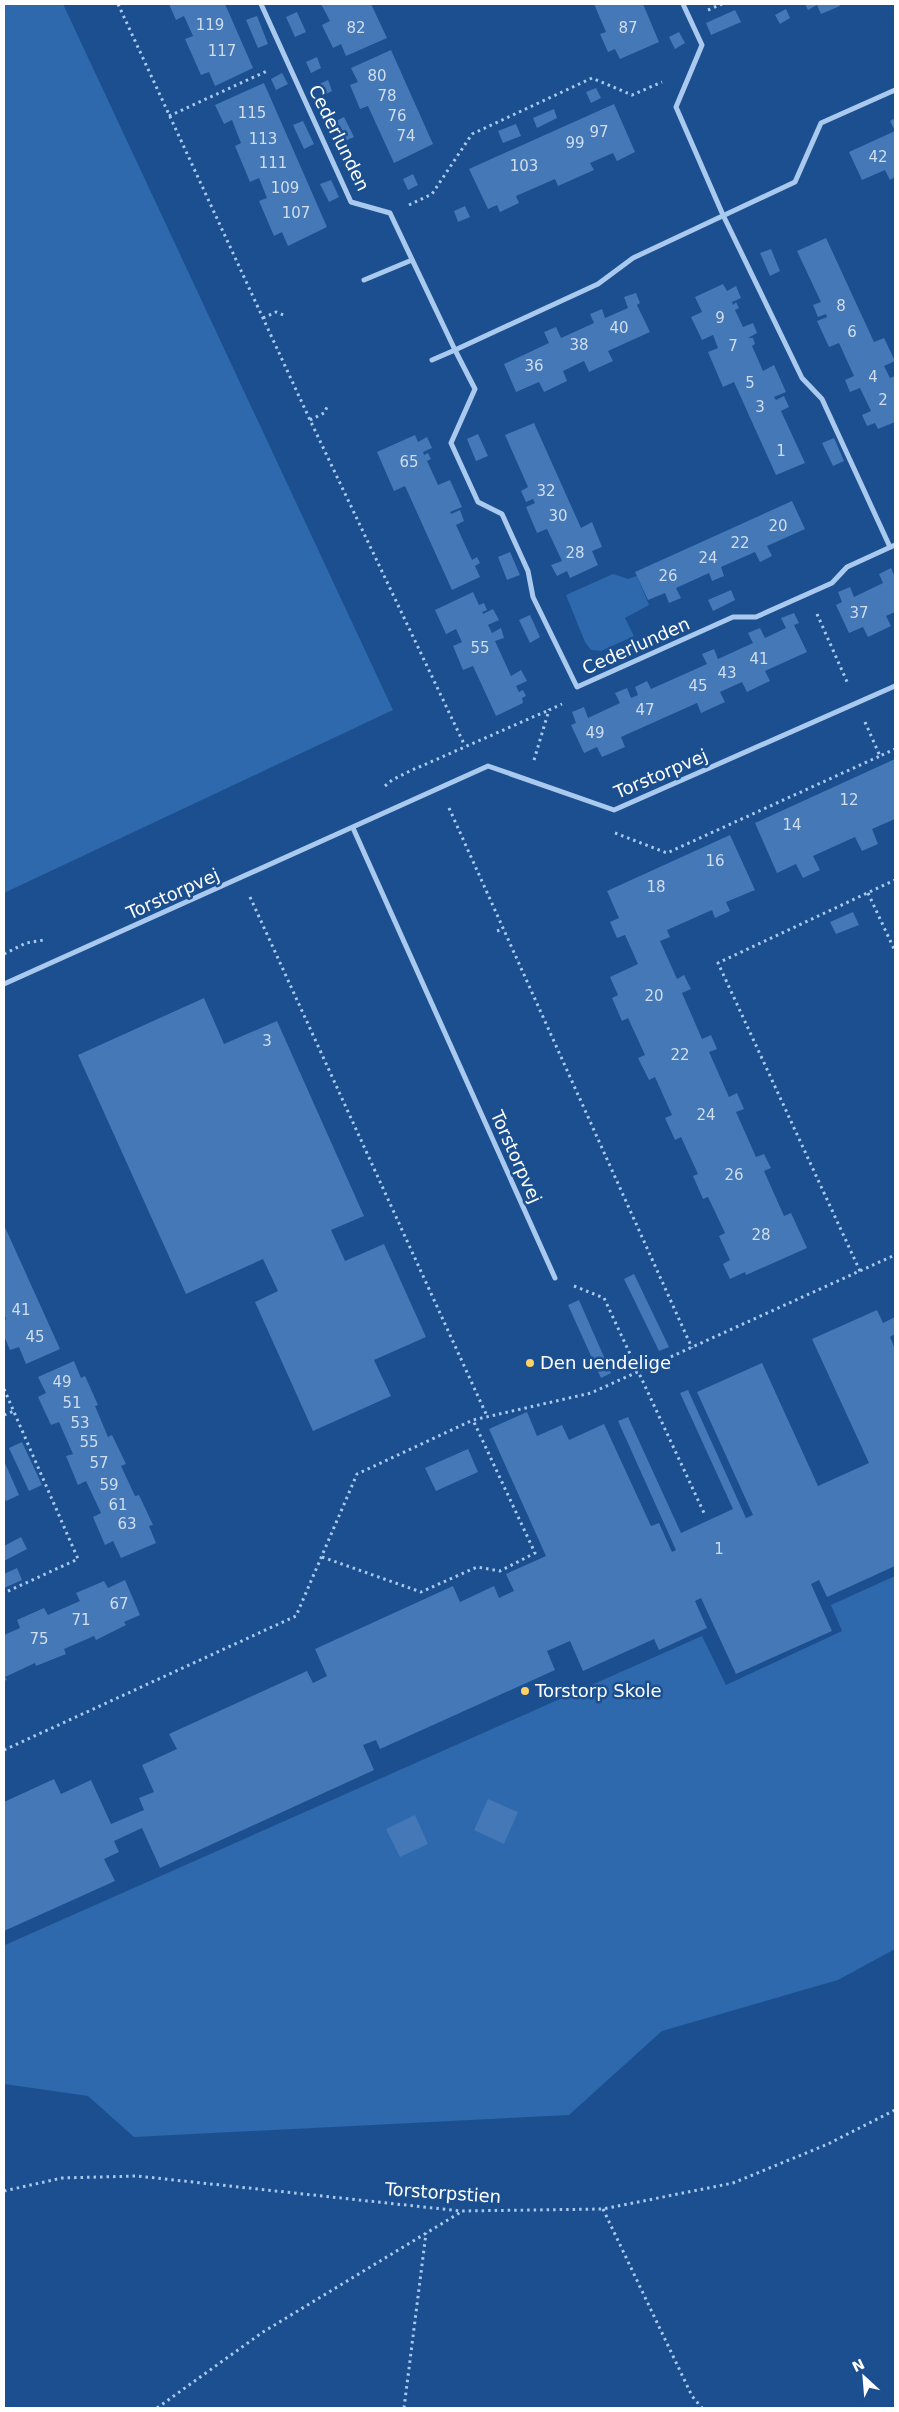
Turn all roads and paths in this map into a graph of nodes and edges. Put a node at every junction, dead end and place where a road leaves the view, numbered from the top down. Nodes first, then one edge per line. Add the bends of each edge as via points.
1 (118, 4) edge
2 (261, 4) edge
3 (683, 4) edge
4 (287, 62) junction
5 (691, 69) junction
6 (895, 90) edge
7 (169, 116) junction
8 (390, 213) junction
9 (723, 215) junction
10 (412, 260) junction
11 (364, 280) dead end
12 (286, 316) dead end
13 (263, 318) junction
14 (455, 350) junction
15 (432, 360) dead end
16 (327, 407) dead end
17 (310, 420) junction
18 (893, 546) edge
19 (808, 593) junction
20 (895, 686) edge
21 (577, 687) junction
22 (856, 703) junction
23 (465, 746) dead end
24 (895, 748) edge
25 (527, 780) junction
26 (439, 787) junction
27 (353, 828) junction
28 (241, 879) junction
29 (895, 880) edge
30 (868, 893) junction
31 (503, 929) junction
32 (497, 931) dead end
33 (895, 951) edge
34 (4, 984) edge
35 (895, 1254) edge
36 (860, 1271) junction
37 (555, 1278) joint
38 (692, 1348) junction
39 (639, 1372) junction
40 (4, 1389) edge
41 (14, 1411) junction
42 (4, 1415) edge
43 (487, 1416) junction
44 (473, 1420) junction
45 (705, 1515) dead end
46 (322, 1557) junction
47 (4, 1594) edge
48 (4, 1750) edge
49 (895, 2110) edge
50 (4, 2191) edge
51 (603, 2209) junction
52 (461, 2211) junction
53 (426, 2233) junction
54 (157, 2408) edge
55 (404, 2408) edge
56 (702, 2408) edge

1 - 7 path
2 - 4 street, Cederlunden
3 - 5 street, Cederlunden via 702,45
4 - 7 path
4 - 8 street, Cederlunden via 351,202
5 - 8 path via 632,95 592,78 472,134 432,194
5 - 9 street, Cederlunden via 676,107
6 - 9 street via 820,123 795,182
7 - 13 path
8 - 10 street, Cederlunden
9 - 14 street via 633,258 598,284
9 - 18 street, Cederlunden via 802,378 822,399
10 - 11 street
10 - 14 street, Cederlunden
12 - 13 path via 276,312
13 - 17 path
14 - 15 street
14 - 21 street, Cederlunden via 475,389 451,444 478,502 502,514 528,571 533,597
16 - 17 path via 324,413
17 - 23 path
18 - 19 street, Cederlunden via 847,567 832,583
19 - 21 street, Cederlunden via 756,616 733,617
19 - 22 path
20 - 22 street, Torstorpvej
21 - 25 path via 566,702 549,710
22 - 24 path via 880,756
22 - 25 street, Torstorpvej via 614,810
25 - 26 street, Torstorpvej via 488,766
26 - 27 street, Torstorpvej
26 - 31 path
27 - 28 street, Torstorpvej
27 - 37 street, Torstorpvej
28 - 34 street, Torstorpvej
28 - 43 path
29 - 30 path
30 - 33 path
30 - 36 path via 718,963
31 - 32 path
31 - 38 path
35 - 36 path
36 - 38 path
37 - 39 path via 604,1298
38 - 39 path
39 - 43 path via 591,1393
39 - 45 path
40 - 41 path
41 - 42 path
41 - 47 path via 78,1559
43 - 44 path
44 - 46 path via 357,1474
44 - 46 path via 535,1553 500,1571 478,1567 421,1592
46 - 48 path via 296,1616
49 - 51 path, Torstorpstien via 828,2144 733,2183
50 - 52 path, Torstorpstien via 62,2178 137,2176
51 - 52 path, Torstorpstien
51 - 56 path via 692,2396
52 - 53 path
53 - 54 path via 263,2332
53 - 55 path

